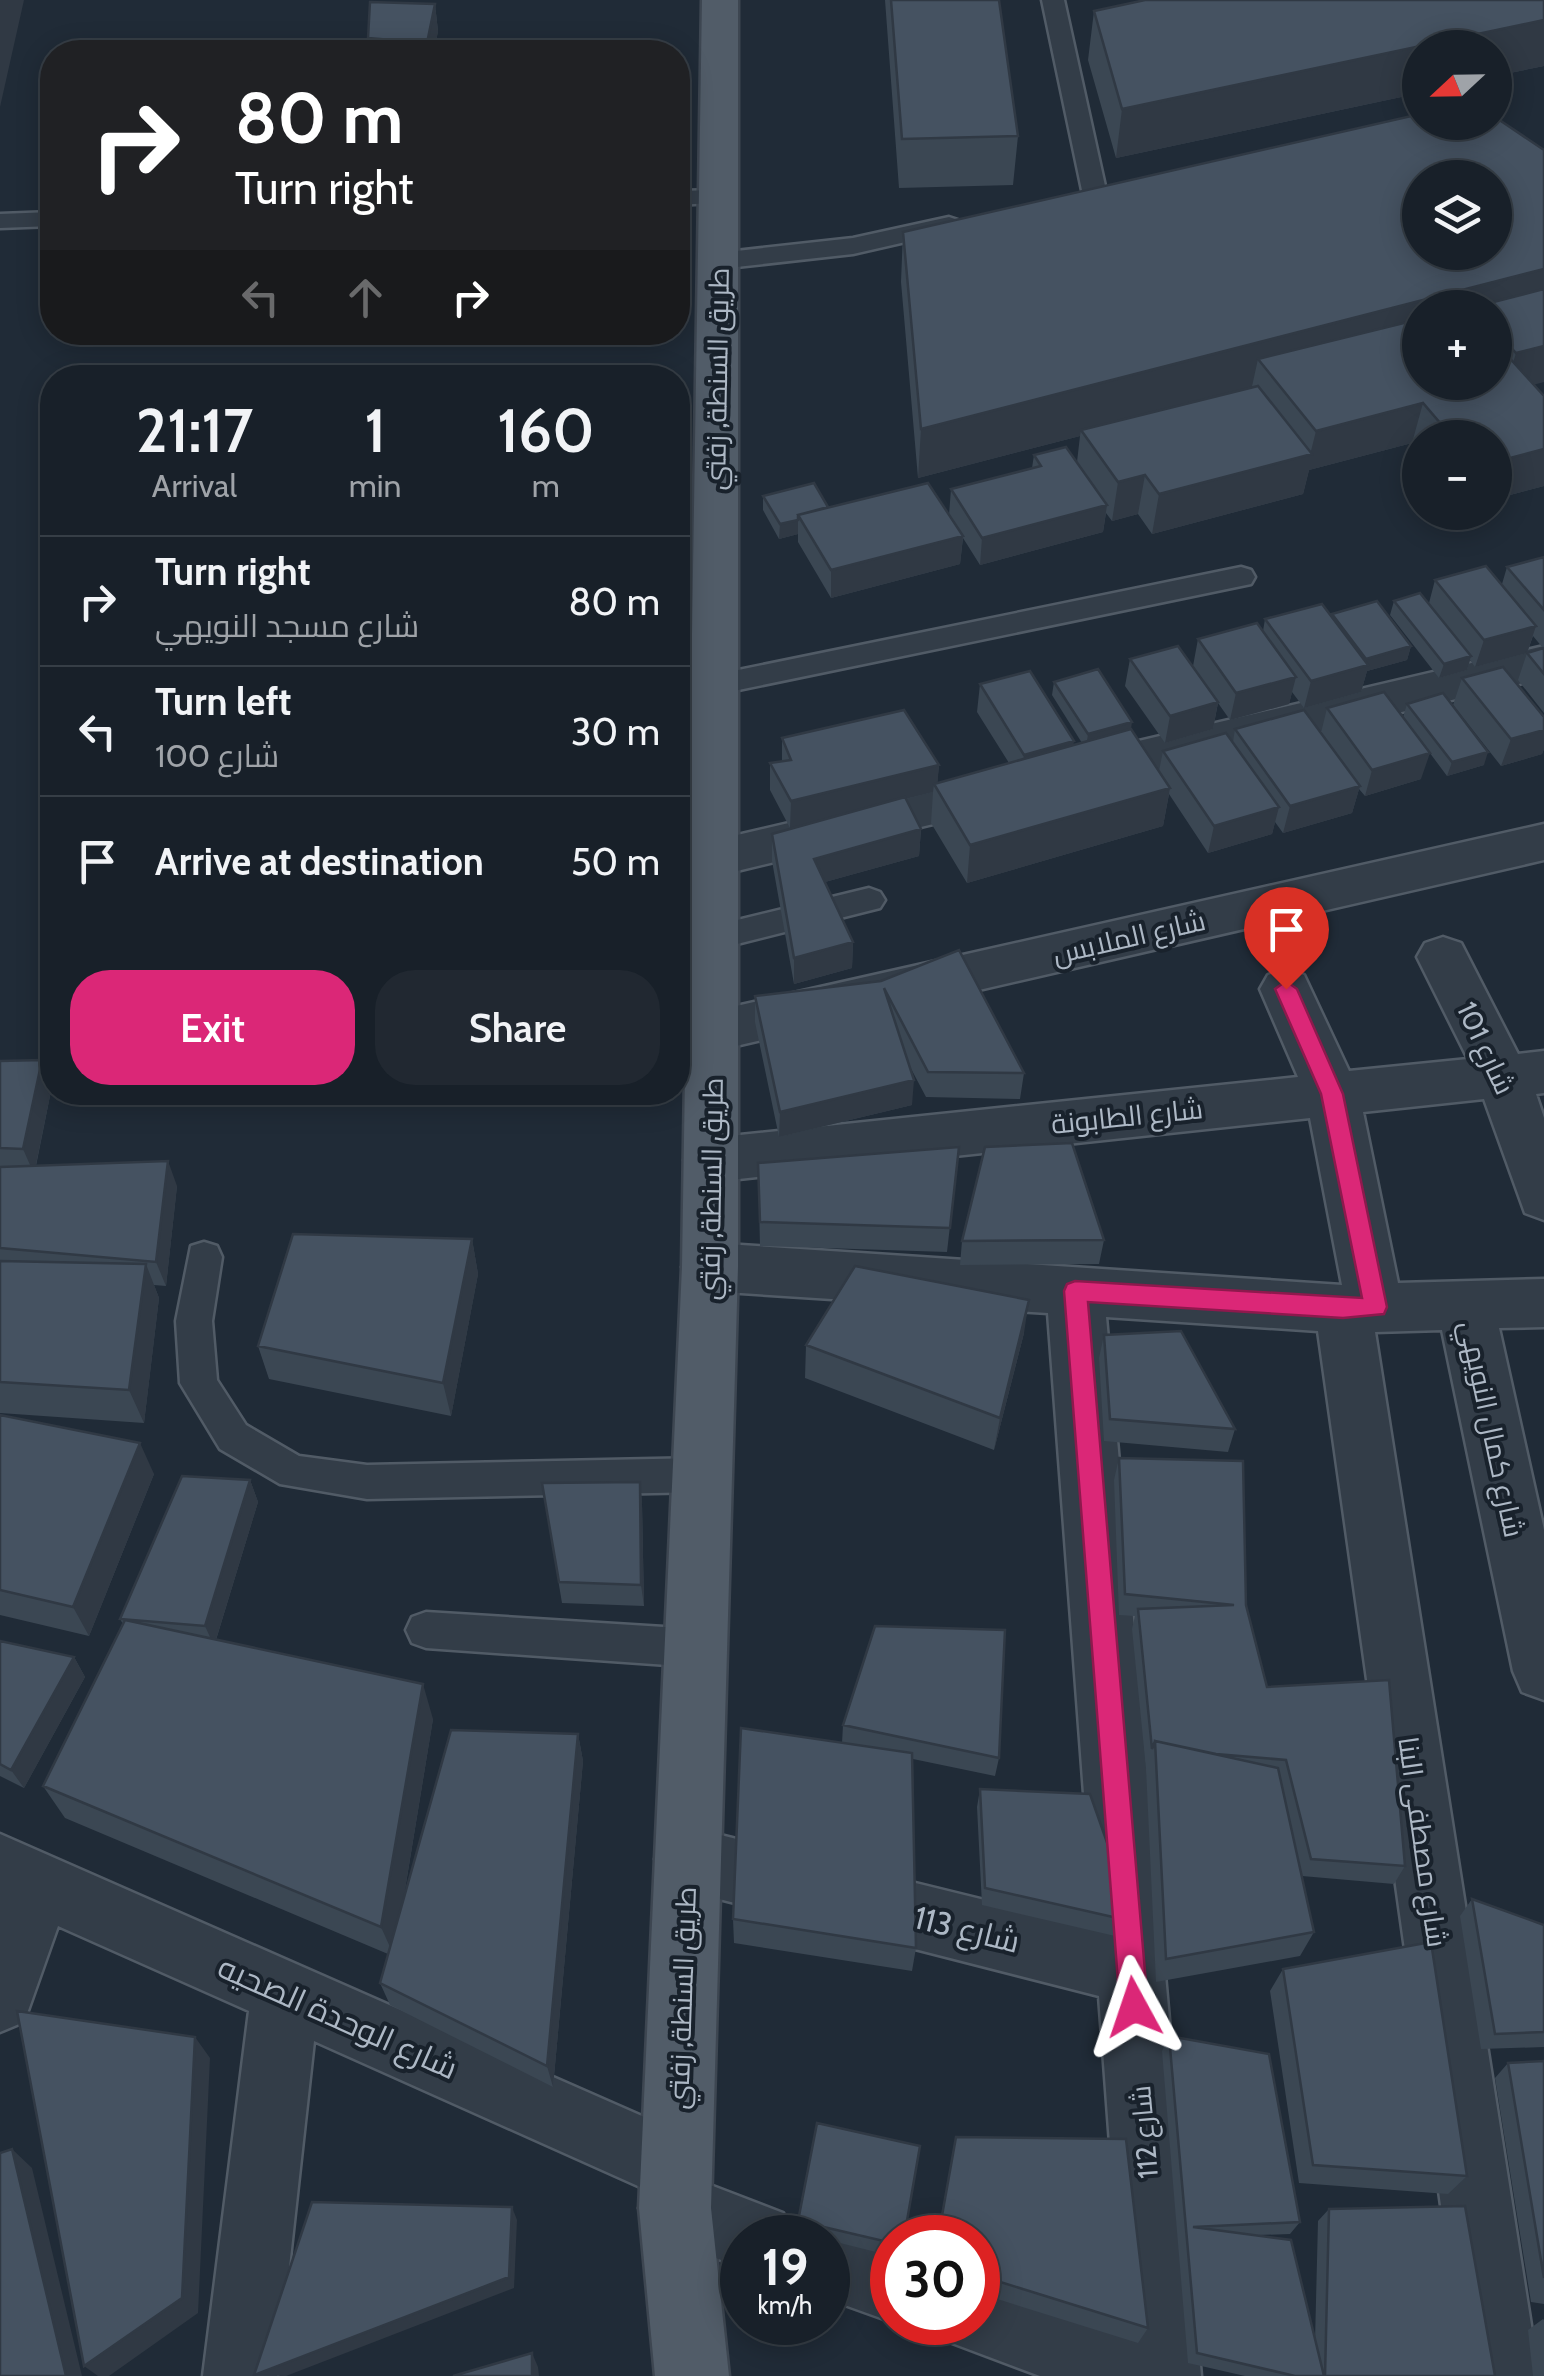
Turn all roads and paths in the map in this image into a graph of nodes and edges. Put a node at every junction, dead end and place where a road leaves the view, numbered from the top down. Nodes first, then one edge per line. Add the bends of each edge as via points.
1 (720, 0) edge
2 (1053, 0) edge
3 (1095, 195) edge
4 (698, 197) edge
5 (40, 219) edge
6 (0, 221) edge
7 (964, 222) edge
8 (718, 261) junction
9 (1241, 577) dead end
10 (1544, 662) edge
11 (714, 685) junction
12 (696, 797) edge
13 (1544, 842) edge
14 (716, 858) junction
15 (869, 900) dead end
16 (713, 938) junction
17 (1442, 957) dead end
18 (1286, 989) dead end
19 (696, 1033) edge
20 (1523, 1074) edge
21 (1332, 1094) junction
22 (711, 1160) junction
23 (1544, 1198) edge
24 (204, 1257) dead end
25 (710, 1267) junction
26 (1075, 1291) junction
27 (1544, 1303) edge
28 (1465, 1304) junction
29 (1359, 1308) junction
30 (702, 1475) junction
31 (426, 1630) dead end
32 (696, 1648) junction
33 (1544, 1671) edge
34 (688, 1859) junction
35 (19, 1875) edge
36 (1131, 1970) junction
37 (285, 1993) junction
38 (0, 1998) edge
39 (676, 2188) junction
40 (720, 2215) edge
41 (1000, 2324) edge
42 (240, 2376) edge
43 (692, 2376) edge
44 (1143, 2376) edge
45 (1164, 2376) edge
46 (1502, 2376) edge

1 - 4 main road, طريق السنطة, زفتي
2 - 3 lane
4 - 8 main road, طريق السنطة, زفتي
5 - 6 lane
7 - 8 lane via 853,246
8 - 11 main road, طريق السنطة, زفتي
9 - 11 lane
10 - 14 street
11 - 12 main road, طريق السنطة, زفتي
12 - 14 main road, طريق السنطة, زفتي
13 - 19 street, شارع الملابس
14 - 16 main road, طريق السنطة, زفتي
15 - 16 lane
16 - 19 main road, طريق السنطة, زفتي
17 - 20 street, شارع 101
18 - 21 street, شارع مصطفى البنا
19 - 22 main road, طريق السنطة, زفتي
20 - 21 street, شارع الطابونة
20 - 23 street, شارع 101
21 - 22 street, شارع الطابونة
21 - 29 street, شارع مصطفى البنا
22 - 25 main road, طريق السنطة, زفتي
24 - 30 lane via 194,1321 199,1383 233,1436 293,1472 366,1482
25 - 26 street
25 - 30 main road, طريق السنطة, زفتي
26 - 29 street
26 - 36 street, شارع 112
27 - 28 street
28 - 29 street
28 - 33 street, شارع كمال النويهي
29 - 46 street, شارع مصطفى البنا
30 - 32 main road, طريق السنطة, زفتي
31 - 32 lane
32 - 34 main road, طريق السنطة, زفتي
34 - 36 street, شارع 113
34 - 39 main road, طريق السنطة, زفتي
35 - 37 street, شارع الوحدة الصحيه
35 - 38 street
36 - 45 street, شارع 112
37 - 39 street, شارع الوحدة الصحيه
37 - 42 street
39 - 40 street, شارع الوحدة الصحيه
39 - 43 main road, طريق السنطة, زفتي
41 - 44 street

